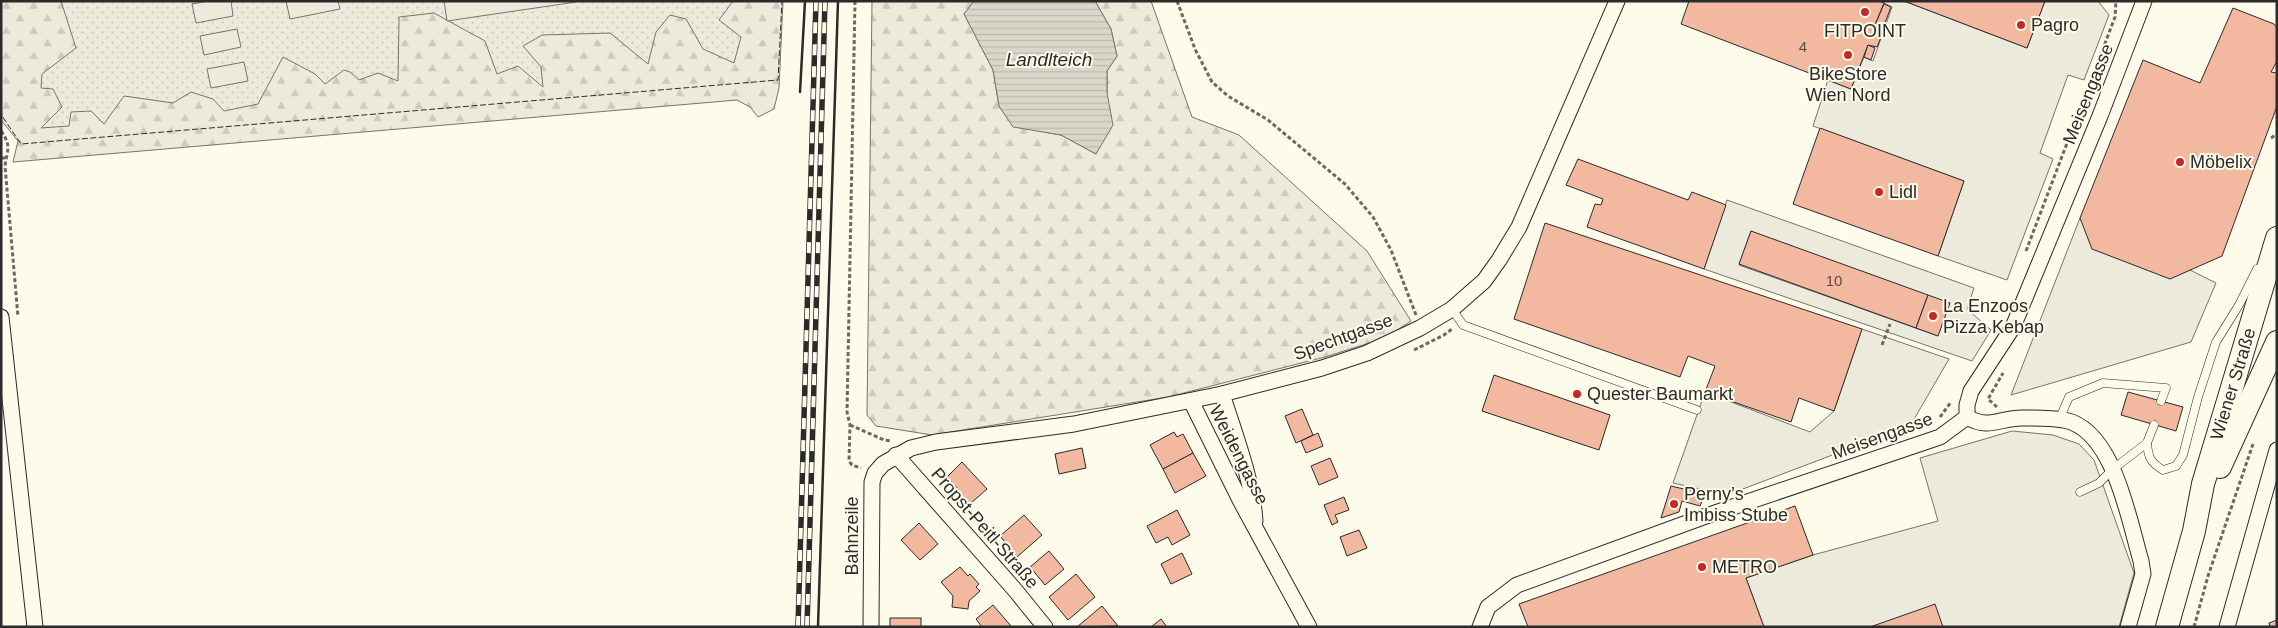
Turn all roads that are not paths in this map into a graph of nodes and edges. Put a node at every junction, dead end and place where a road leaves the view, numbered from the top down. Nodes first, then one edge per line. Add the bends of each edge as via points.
1 (1617, 1) edge
2 (2144, 1) edge
3 (2277, 227) edge
4 (2267, 251) edge
5 (1452, 309) junction
6 (1, 317) edge
7 (2277, 342) edge
8 (1222, 394) junction
9 (2162, 401) dead end
10 (1191, 402) junction
11 (1697, 410) dead end
12 (1967, 417) junction
13 (2059, 420) junction
14 (2154, 425) dead end
15 (2147, 443) junction
16 (897, 448) junction
17 (2277, 450) edge
18 (2113, 469) junction
19 (2080, 492) dead end
20 (1255, 525) junction
21 (2194, 531) junction
22 (35, 627) edge
23 (872, 627) edge
24 (1045, 627) edge
25 (1309, 627) edge
26 (1480, 627) edge
27 (2128, 627) edge
28 (2167, 627) edge
29 (2227, 627) edge

1 - 5 street, Spechtgasse via 1519,227 1484,281
2 - 12 street, Meisengasse via 2013,327 1971,391
3 - 4 lane
4 - 15 lane via 2216,342 2183,455 2176,466 2163,470 2153,464
4 - 21 main road, Wiener Straße via 2206,475
5 - 8 street, Spechtgasse via 1387,345
5 - 11 lane via 1463,325
6 - 22 street
7 - 21 main road, Wiener Straße
8 - 10 street, Spechtgasse
8 - 20 street, Weidengasse via 1254,503
9 - 13 lane via 2166,388 2104,383 2069,397
10 - 16 street, Spechtgasse via 1074,424
10 - 20 street, Weidengasse
12 - 13 street via 1979,424 2020,418
12 - 26 street, Meisengasse via 1940,437 1517,584 1488,607
13 - 18 street via 2085,429 2101,445
14 - 15 lane
15 - 18 lane
16 - 23 street, Bahnzeile via 873,477 870,494
16 - 24 street, Propst-Peitl-Straße
17 - 29 street
18 - 19 lane via 2099,483
18 - 27 street via 2142,561 2143,574
20 - 25 street, Weidengasse
21 - 28 main road, Wiener Straße

